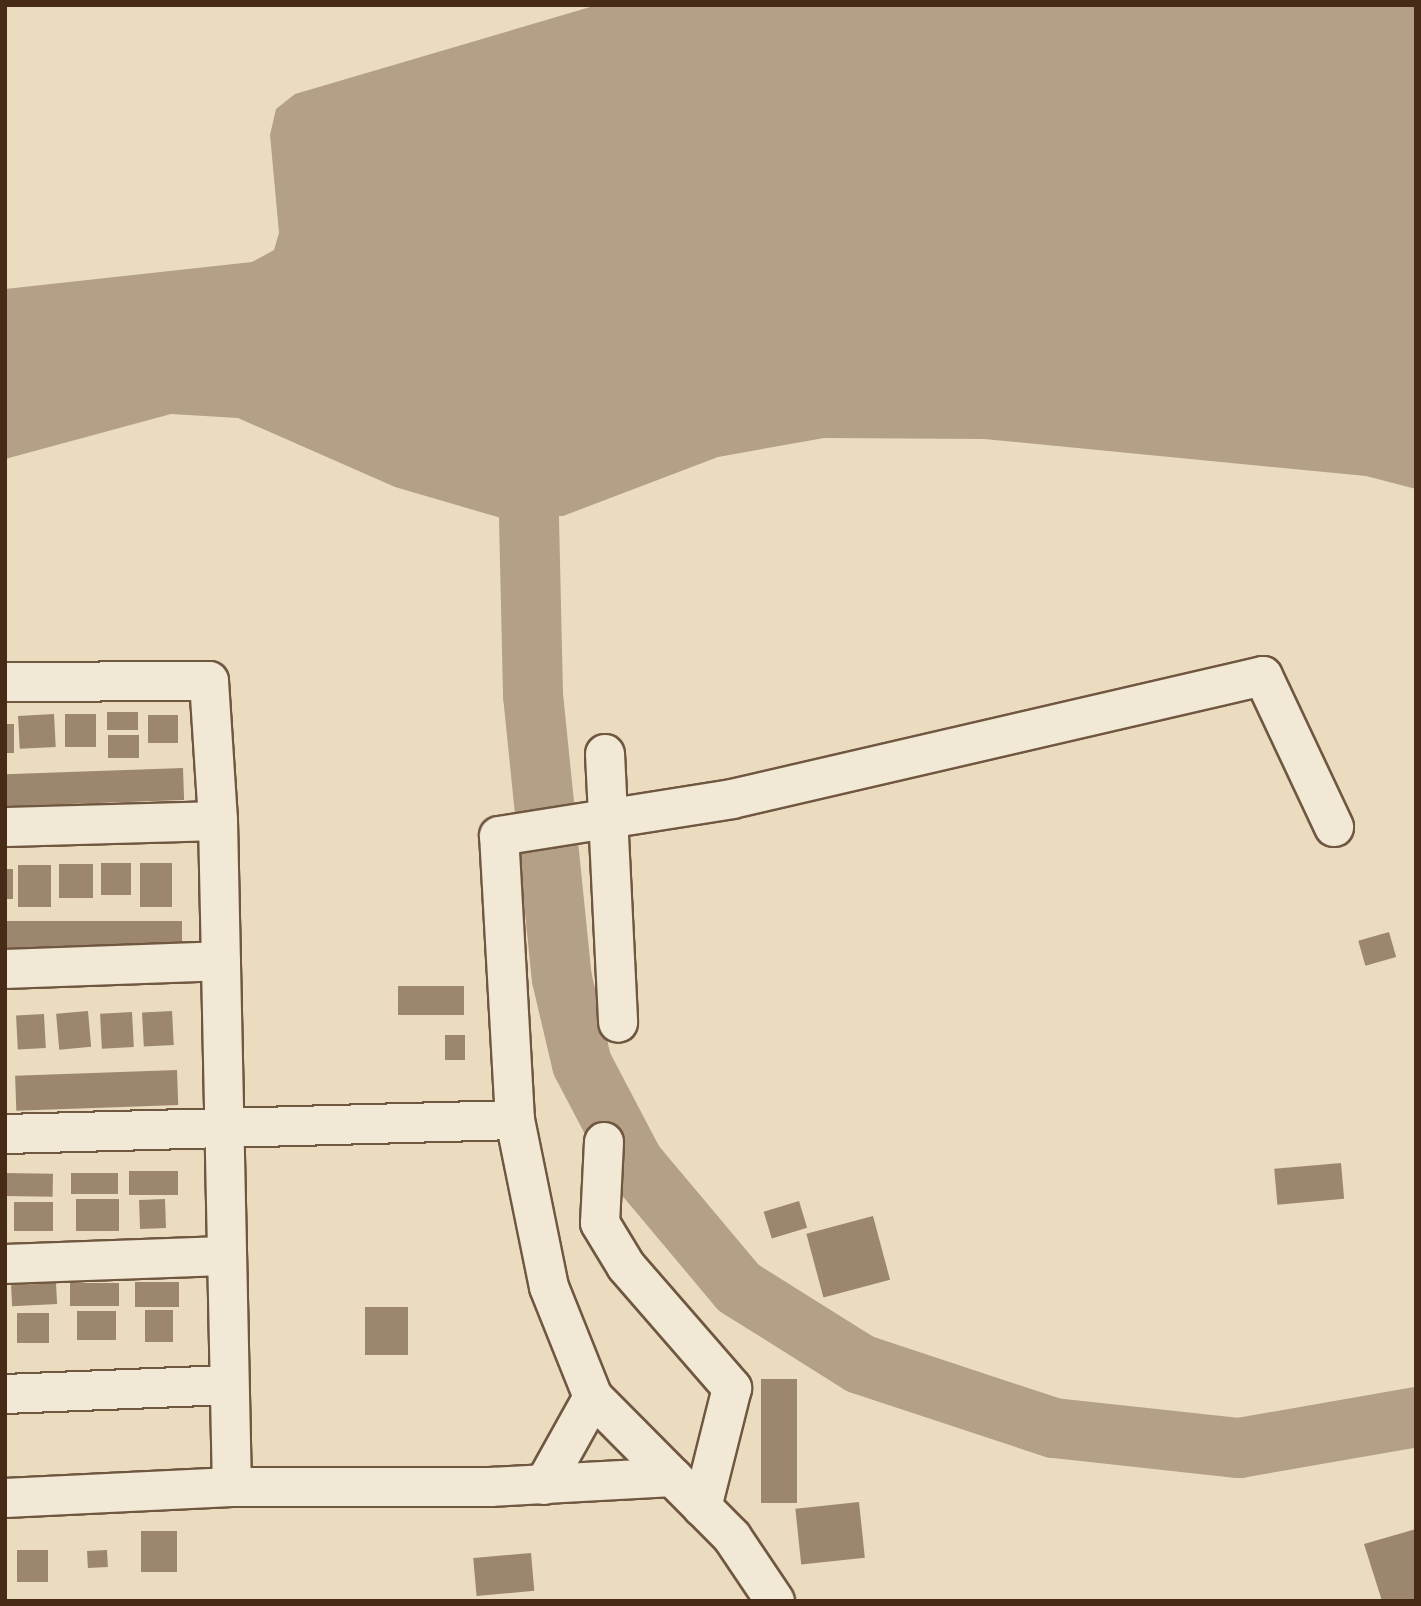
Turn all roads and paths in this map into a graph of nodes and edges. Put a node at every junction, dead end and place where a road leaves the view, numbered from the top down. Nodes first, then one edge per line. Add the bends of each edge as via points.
1 (5, 682) edge
2 (605, 754) dead end
3 (218, 821) junction
4 (596, 822) junction
5 (5, 827) edge
6 (1334, 827) dead end
7 (221, 961) junction
8 (5, 969) edge
9 (618, 1023) dead end
10 (515, 1120) junction
11 (223, 1129) junction
12 (5, 1134) edge
13 (604, 1142) dead end
14 (225, 1256) junction
15 (5, 1264) edge
16 (229, 1385) junction
17 (5, 1394) edge
18 (593, 1397) junction
19 (673, 1477) junction
20 (544, 1485) junction
21 (232, 1487) junction
22 (5, 1498) edge
23 (702, 1507) junction
24 (775, 1601) edge

1 - 3 street via 209,681
2 - 4 street
3 - 5 street
3 - 7 street
4 - 6 street via 745,796 1263,676
4 - 9 street
4 - 10 street via 499,836
7 - 8 street
7 - 11 street
10 - 11 street
10 - 18 street via 550,1287
11 - 12 street
11 - 14 street
13 - 23 street via 600,1223 626,1266 732,1388
14 - 15 street
14 - 16 street
16 - 17 street
16 - 21 street
18 - 19 street
18 - 20 street
19 - 20 street
19 - 23 street
20 - 21 street
21 - 22 street
23 - 24 street via 771,1585

